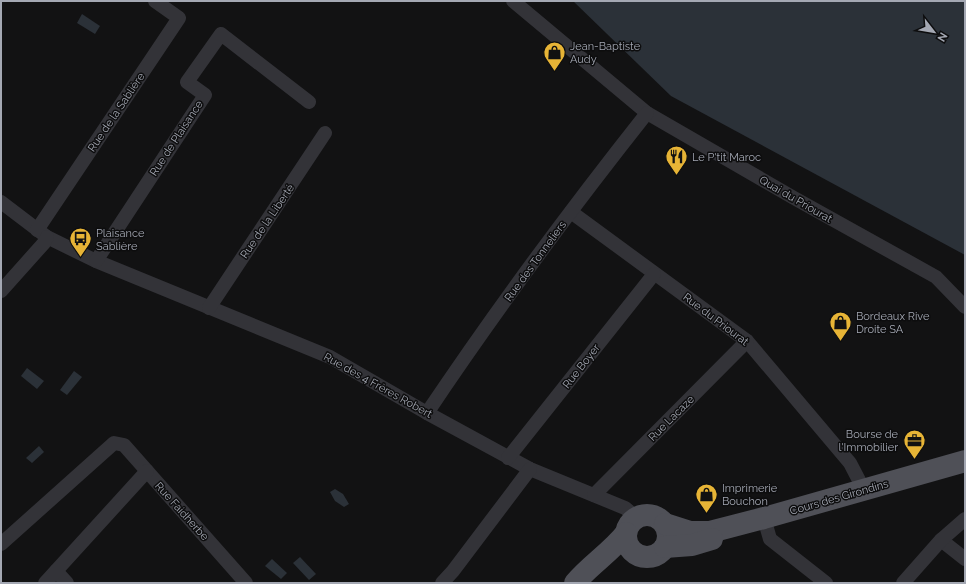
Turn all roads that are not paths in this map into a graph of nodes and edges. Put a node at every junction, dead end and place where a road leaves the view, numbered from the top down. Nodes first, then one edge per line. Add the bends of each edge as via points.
1 (155, 1) edge
2 (513, 1) edge
3 (309, 102) dead end
4 (648, 113) junction
5 (325, 133) dead end
6 (1, 202) edge
7 (571, 212) junction
8 (42, 234) junction
9 (96, 261) junction
10 (654, 274) junction
11 (1, 291) edge
12 (965, 307) edge
13 (209, 308) junction
14 (747, 341) junction
15 (427, 413) junction
16 (508, 458) junction
17 (965, 461) edge
18 (965, 468) edge
19 (530, 469) junction
20 (147, 471) junction
21 (864, 490) junction
22 (594, 495) junction
23 (965, 519) edge
24 (765, 522) junction
25 (665, 524) junction
26 (631, 525) junction
27 (941, 540) junction
28 (1, 544) edge
29 (665, 547) junction
30 (638, 555) junction
31 (965, 559) edge
32 (56, 571) junction
33 (45, 583) edge
34 (67, 583) edge
35 (246, 583) edge
36 (442, 583) edge
37 (575, 583) edge
38 (585, 583) edge
39 (826, 583) edge
40 (903, 583) edge

1 - 8 street, Rue de la Sablière via 179,18
2 - 4 street, Quai du Priourat
3 - 9 street, Rue de Plaisance via 221,34 188,82 205,95
4 - 7 street, Rue des Tonneliers
4 - 12 street, Quai du Priourat via 936,277
5 - 13 street, Rue de la Liberté
6 - 8 street, Rue des 4 Frères Robert
7 - 10 street, Rue du Priourat
7 - 15 street, Rue des Tonneliers
8 - 9 street, Rue des 4 Frères Robert
8 - 11 street, Rue de la Sablière via 44,243
9 - 13 street, Rue des 4 Frères Robert
10 - 14 street, Rue du Priourat
10 - 16 street, Rue Boyer
13 - 15 street, Rue des 4 Frères Robert via 330,357
14 - 21 street, Rue du Priourat via 850,463
14 - 22 street, Rue Lacaze
15 - 16 street, Rue des 4 Frères Robert
16 - 19 street, Rue des 4 Frères Robert
17 - 21 main road, Cours des Girondins
18 - 24 main road, Cours des Girondins
19 - 22 street, Rue des 4 Frères Robert
19 - 36 street
20 - 28 street, Rue Faidherbe via 124,445 114,443
20 - 32 street
20 - 35 street, Rue Faidherbe
21 - 24 main road, Cours des Girondins
22 - 26 street, Rue des 4 Frères Robert via 625,508
23 - 27 street
24 - 25 main road, Cours des Girondins via 710,532 690,532
24 - 29 main road, Cours des Girondins via 692,544
24 - 39 street via 770,539
25 - 26 main road, Cours des Girondins via 657,517 647,514
25 - 29 main road via 668,536
26 - 30 main road via 626,540 628,546
26 - 37 main road via 617,544
27 - 31 street
27 - 40 street
29 - 30 main road, Cours des Girondins via 650,557
30 - 38 main road, Cours des Girondins via 613,565
32 - 33 street
32 - 34 street

